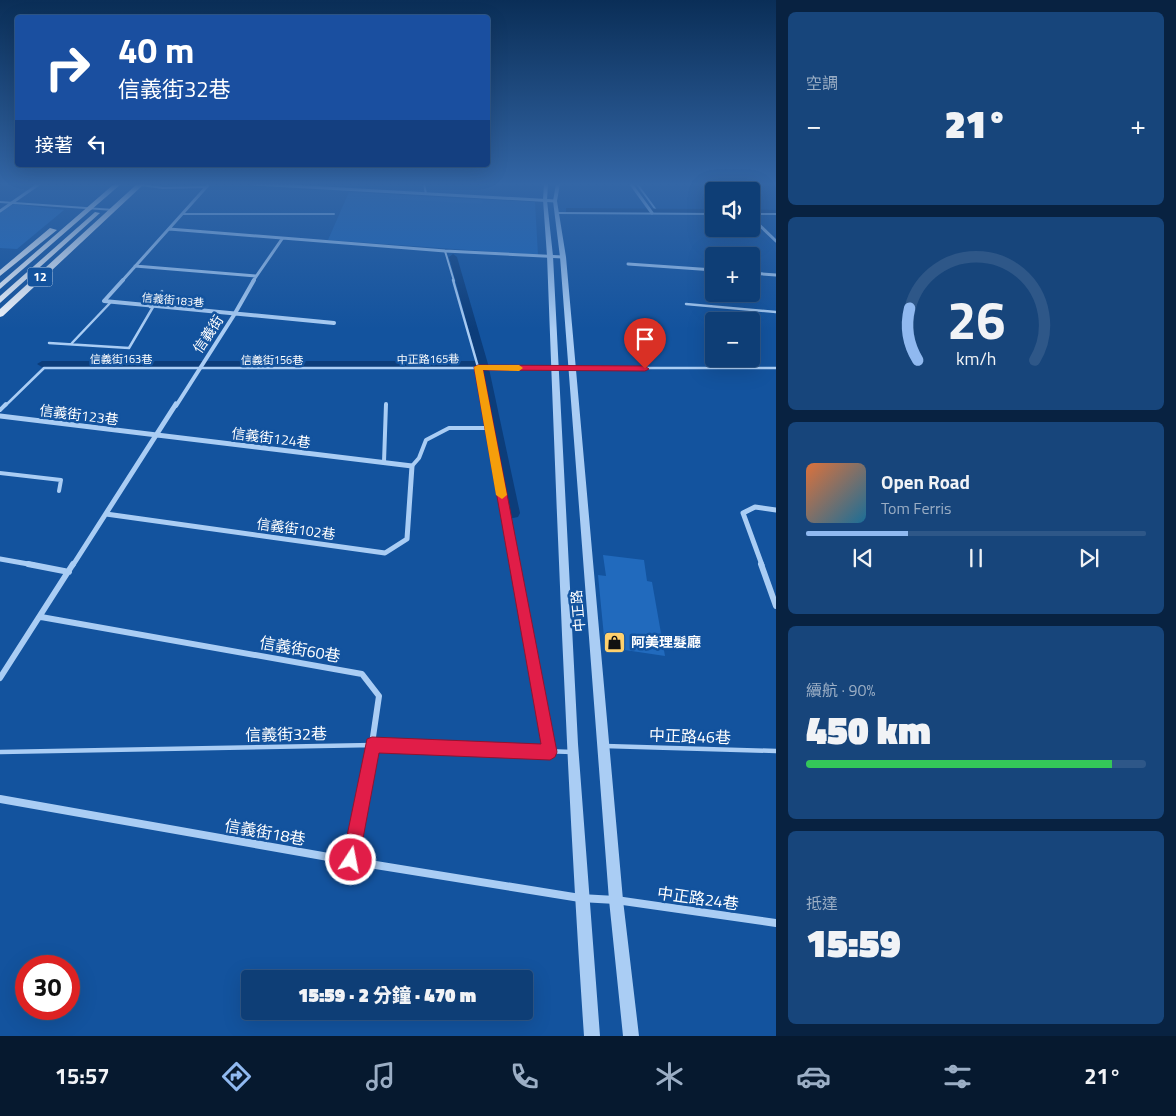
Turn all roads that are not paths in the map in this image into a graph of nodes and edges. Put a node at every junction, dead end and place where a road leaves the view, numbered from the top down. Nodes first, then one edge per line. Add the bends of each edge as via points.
1 (50, 232) edge
2 (63, 232) edge
3 (76, 232) edge
4 (90, 232) edge
5 (166, 232) edge
6 (207, 232) edge
7 (550, 232) edge
8 (560, 232) edge
9 (282, 239) junction
10 (445, 251) junction
11 (550, 256) junction
12 (562, 257) junction
13 (628, 264) dead end
14 (135, 266) junction
15 (705, 269) edge
16 (0, 274) edge
17 (760, 274) edge
18 (776, 275) edge
19 (256, 276) junction
20 (0, 287) edge
21 (162, 291) dead end
22 (0, 300) edge
23 (110, 303) junction
24 (686, 304) dead end
25 (152, 307) junction
26 (776, 312) edge
27 (0, 314) edge
28 (234, 315) junction
29 (334, 323) dead end
30 (49, 343) dead end
31 (72, 343) junction
32 (478, 367) junction
33 (199, 368) junction
34 (344, 368) joint
35 (555, 368) junction
36 (776, 368) edge
37 (572, 369) junction
38 (386, 404) dead end
39 (0, 410) edge
40 (0, 416) edge
41 (490, 428) junction
42 (155, 435) junction
43 (384, 462) junction
44 (412, 466) junction
45 (0, 473) edge
46 (59, 491) dead end
47 (776, 510) edge
48 (106, 514) junction
49 (0, 559) edge
50 (68, 572) junction
51 (776, 606) edge
52 (41, 617) junction
53 (0, 678) edge
54 (372, 745) junction
55 (603, 746) junction
56 (776, 751) edge
57 (0, 752) edge
58 (550, 752) junction
59 (572, 752) junction
60 (0, 799) edge
61 (351, 860) junction
62 (580, 898) junction
63 (616, 900) junction
64 (776, 923) edge
65 (592, 1036) edge
66 (632, 1036) edge

1 - 16 main road, 12
2 - 20 main road, 12
3 - 22 main road, 12
4 - 27 main road, 12
5 - 14 street
6 - 9 street
7 - 11 street, 中正路
8 - 12 street, 中正路
9 - 10 street
9 - 19 street, 信義街
10 - 11 street
10 - 32 lane
11 - 12 street
11 - 35 street, 中正路
12 - 37 street, 中正路
13 - 15 street
14 - 19 street
14 - 23 street via 104,302
17 - 18 street
19 - 28 street, 信義街
21 - 25 lane
23 - 25 street, 信義街183巷
23 - 31 lane
24 - 26 lane
25 - 28 street, 信義街183巷
25 - 31 lane via 129,348
28 - 29 street, 信義街183巷
28 - 33 street, 信義街
30 - 31 lane
32 - 34 lane, 中正路165巷
32 - 35 lane, 中正路165巷
32 - 41 lane
33 - 34 lane, 信義街156巷
33 - 39 lane, 信義街163巷 via 44,368
33 - 42 street, 信義街
35 - 37 lane, 中正路165巷
35 - 59 street, 中正路
36 - 37 lane, 中正路165巷
37 - 55 street, 中正路
38 - 43 lane
40 - 42 street, 信義街123巷
41 - 44 lane via 449,428 426,440
41 - 58 lane
42 - 43 street, 信義街124巷
42 - 48 street, 信義街
43 - 44 street, 信義街124巷
44 - 48 street, 信義街102巷 via 407,539 385,552
45 - 46 lane via 61,480
47 - 51 street via 755,507 743,513
48 - 50 street, 信義街
49 - 50 street
50 - 52 street, 信義街
52 - 53 street, 信義街
52 - 54 street, 信義街60巷 via 362,674 379,696
54 - 57 lane, 信義街32巷
54 - 58 lane, 信義街32巷
54 - 61 street, 信義街60巷
55 - 56 lane, 中正路46巷
55 - 63 street, 中正路
58 - 59 lane, 信義街32巷
59 - 62 street, 中正路
60 - 61 street, 信義街18巷
61 - 62 street, 信義街18巷
62 - 63 street, 信義街18巷
62 - 65 street, 中正路
63 - 64 street, 中正路24巷
63 - 66 street, 中正路

